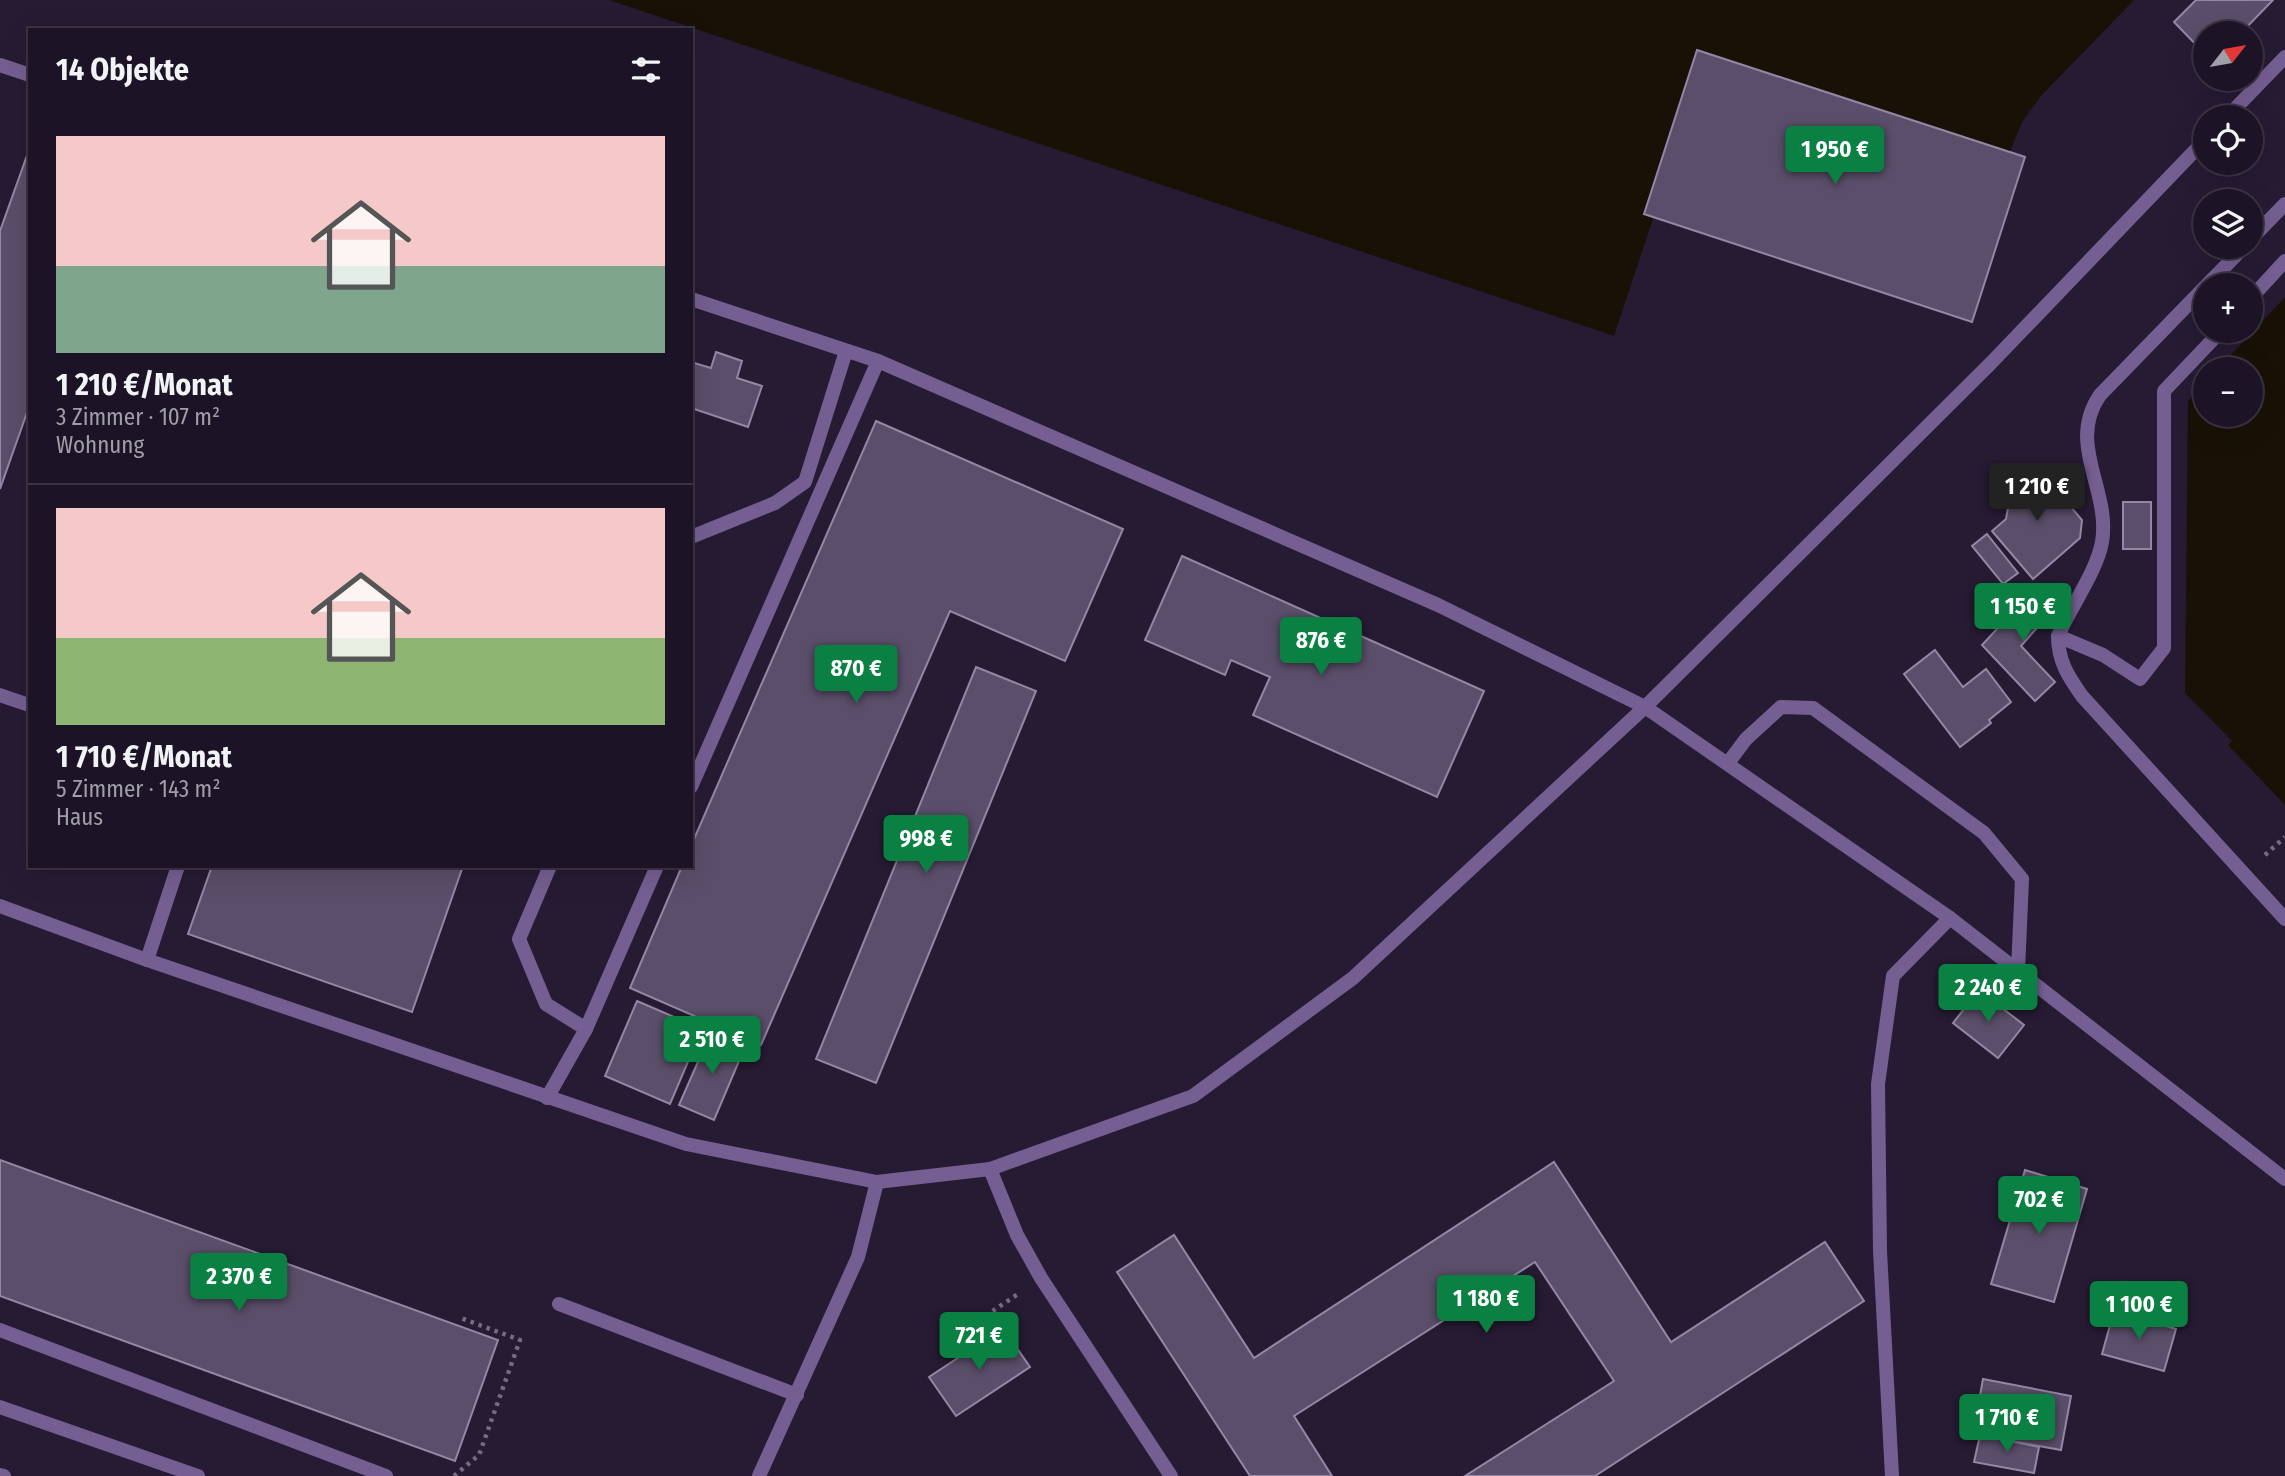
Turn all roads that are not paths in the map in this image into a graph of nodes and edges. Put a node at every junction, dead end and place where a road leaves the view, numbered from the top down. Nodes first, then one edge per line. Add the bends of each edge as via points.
1 (2285, 57) edge
2 (0, 65) edge
3 (28, 74) edge
4 (2239, 105) edge
5 (2193, 153) edge
6 (2285, 204) edge
7 (2263, 227) edge
8 (2232, 259) edge
9 (2285, 261) edge
10 (2219, 273) edge
11 (2263, 285) edge
12 (693, 300) edge
13 (2193, 300) edge
14 (2210, 343) edge
15 (846, 351) junction
16 (878, 361) junction
17 (693, 536) edge
18 (2058, 636) junction
19 (0, 695) edge
20 (28, 705) edge
21 (1645, 707) junction
22 (1728, 764) junction
23 (693, 782) edge
24 (177, 868) edge
25 (549, 868) edge
26 (656, 868) edge
27 (0, 906) edge
28 (1950, 918) junction
29 (2285, 919) edge
30 (147, 960) junction
31 (2018, 970) junction
32 (586, 1029) junction
33 (547, 1098) junction
34 (990, 1169) junction
35 (2285, 1179) edge
36 (877, 1182) junction
37 (559, 1304) dead end
38 (0, 1330) edge
39 (797, 1395) junction
40 (0, 1407) edge
41 (198, 1476) edge
42 (387, 1476) edge
43 (759, 1476) edge
44 (1171, 1476) edge
45 (1892, 1476) edge

1 - 4 lane
2 - 3 lane
5 - 21 lane via 1991,363
6 - 7 lane
8 - 10 lane
9 - 11 lane
12 - 15 lane
13 - 18 lane via 2091,409 2086,425 2103,522 2102,543
14 - 18 lane via 2164,391 2164,648 2140,679 2104,655
15 - 16 lane
15 - 17 lane via 805,482 775,503
16 - 21 lane via 1438,605
16 - 23 lane
18 - 29 lane via 2066,672 2082,696
19 - 20 lane
21 - 22 lane
21 - 34 lane via 1353,978 1193,1096
22 - 28 lane
22 - 31 lane via 1746,739 1781,707 1813,708 1984,834 2022,879
24 - 30 lane
25 - 32 lane via 519,939 546,1004
26 - 32 lane
27 - 30 lane
28 - 31 lane
28 - 45 lane via 1893,976 1878,1084 1880,1251
30 - 33 lane
31 - 35 lane
32 - 33 lane
33 - 36 lane via 685,1144
34 - 36 lane
34 - 44 lane via 1017,1235 1041,1278
36 - 39 lane via 858,1257
37 - 39 lane
38 - 42 lane
39 - 43 lane
40 - 41 lane

